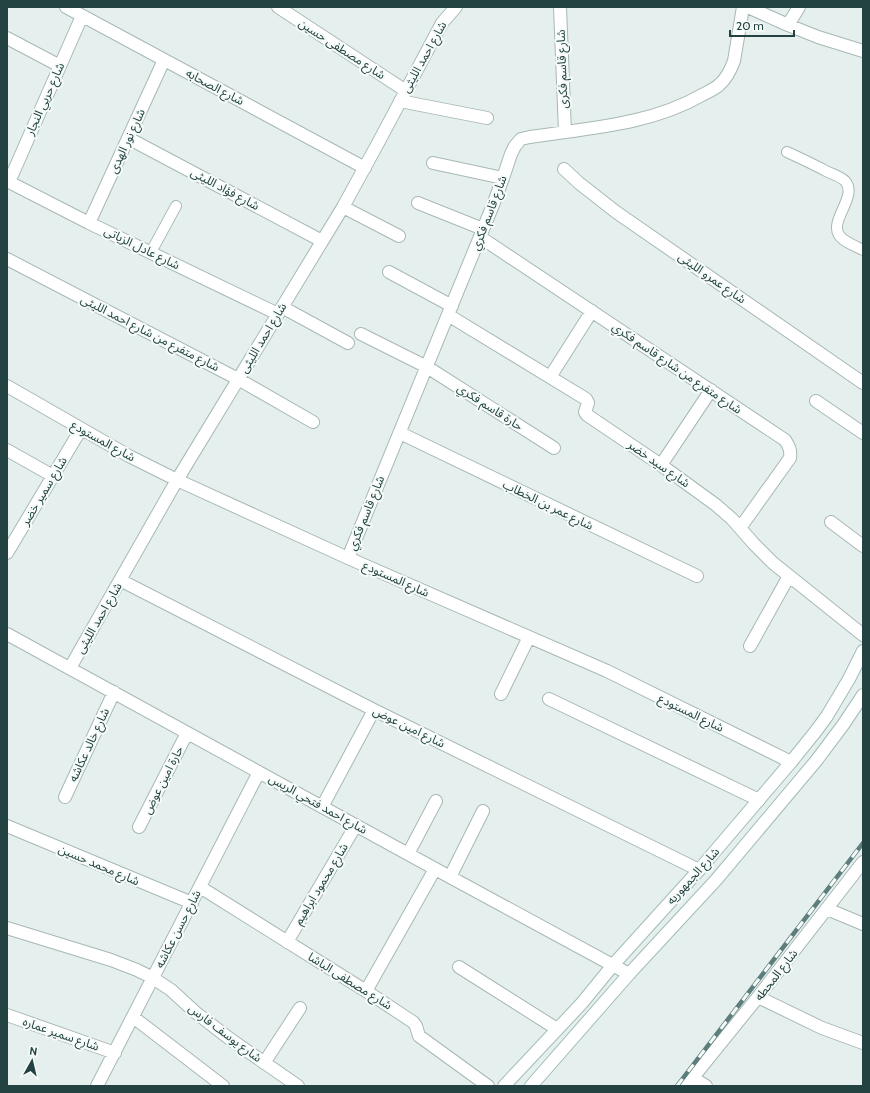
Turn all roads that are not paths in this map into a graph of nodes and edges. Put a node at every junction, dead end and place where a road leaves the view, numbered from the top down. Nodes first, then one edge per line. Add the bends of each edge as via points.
1 (66, 7) edge
2 (278, 7) edge
3 (455, 7) edge
4 (560, 7) edge
5 (743, 7) edge
6 (748, 7) edge
7 (799, 7) edge
8 (82, 16) junction
9 (788, 25) junction
10 (7, 38) edge
11 (863, 51) edge
12 (164, 60) junction
13 (60, 66) junction
14 (403, 96) junction
15 (486, 118) dead end
16 (565, 132) junction
17 (128, 138) junction
18 (788, 152) dead end
19 (433, 163) dead end
20 (365, 168) junction
21 (564, 169) dead end
22 (503, 178) junction
23 (8, 181) edge
24 (418, 203) dead end
25 (176, 206) dead end
26 (343, 207) junction
27 (89, 223) junction
28 (482, 233) junction
29 (399, 236) dead end
30 (322, 241) junction
31 (863, 250) edge
32 (151, 252) junction
33 (7, 259) edge
34 (389, 272) dead end
35 (280, 310) junction
36 (450, 310) junction
37 (592, 311) junction
38 (361, 334) dead end
39 (348, 343) dead end
40 (427, 367) junction
41 (550, 377) junction
42 (238, 379) junction
43 (863, 383) edge
44 (7, 386) edge
45 (710, 390) junction
46 (816, 401) dead end
47 (313, 422) dead end
48 (81, 429) junction
49 (400, 433) junction
50 (863, 433) edge
51 (554, 448) dead end
52 (7, 450) edge
53 (661, 465) junction
54 (53, 476) junction
55 (177, 480) junction
56 (831, 522) dead end
57 (740, 528) junction
58 (863, 546) edge
59 (7, 553) edge
60 (348, 558) junction
61 (697, 576) dead end
62 (788, 576) junction
63 (120, 580) junction
64 (7, 634) edge
65 (863, 636) edge
66 (529, 637) junction
67 (750, 646) dead end
68 (863, 651) edge
69 (70, 668) junction
70 (114, 692) junction
71 (501, 694) dead end
72 (863, 694) edge
73 (549, 699) dead end
74 (374, 710) junction
75 (816, 731) junction
76 (187, 733) junction
77 (832, 739) junction
78 (791, 762) junction
79 (259, 772) junction
80 (65, 797) dead end
81 (759, 800) junction
82 (436, 801) dead end
83 (322, 806) junction
84 (484, 811) dead end
85 (356, 825) junction
86 (7, 826) edge
87 (139, 827) dead end
88 (408, 854) junction
89 (863, 862) edge
90 (435, 869) junction
91 (699, 870) junction
92 (450, 877) junction
93 (200, 887) junction
94 (192, 903) junction
95 (827, 909) junction
96 (863, 924) edge
97 (7, 928) edge
98 (287, 942) junction
99 (613, 965) junction
100 (459, 966) dead end
101 (629, 974) junction
102 (153, 978) junction
103 (366, 991) junction
104 (758, 997) junction
105 (300, 1008) dead end
106 (7, 1015) edge
107 (133, 1017) junction
108 (557, 1029) junction
109 (863, 1043) edge
110 (115, 1053) junction
111 (264, 1063) junction
112 (690, 1082) edge
113 (97, 1086) edge
114 (223, 1086) edge
115 (298, 1086) edge
116 (488, 1086) edge
117 (504, 1086) edge
118 (531, 1086) edge
119 (706, 1086) edge

1 - 8 street, شارع الصحابه
2 - 14 street, شارع مصطفى حسين
3 - 14 street, شارع احمد الليثى via 442,23
4 - 16 street, شارع قاسم فكرى
5 - 16 street, شارع قاسم فكري via 734,61 720,85 668,111 639,120
6 - 9 street
7 - 9 street
8 - 12 street, شارع الصحابه
8 - 13 street, شارع حربي النجار
9 - 11 street
10 - 13 street
12 - 17 street, شارع نور الهدى
12 - 20 street, شارع الصحابه
13 - 23 street, شارع حربي النجار
14 - 15 street
14 - 20 street, شارع احمد الليثى
16 - 22 street, شارع قاسم فكري via 521,139 511,154
17 - 27 street, شارع نور الهدى
17 - 30 street, شارع فؤاد الليثى
18 - 31 lane via 845,181 848,195 837,229 843,240
19 - 22 street
20 - 26 street, شارع احمد الليثى
21 - 43 street, شارع عمرو الليثى via 616,212
22 - 28 street, شارع قاسم فكري
23 - 27 street, شارع عادل الزياتى
24 - 28 street, شارع متفرع من شارع قاسم فكري
25 - 32 lane
26 - 29 street
26 - 30 street, شارع احمد الليثى
27 - 32 street, شارع عادل الزياتى
28 - 36 street, شارع قاسم فكري
28 - 37 street, شارع متفرع من شارع قاسم فكري
30 - 35 street, شارع احمد الليثى
32 - 35 street, شارع عادل الزياتى
33 - 42 street, شارع متفرع من شارع احمد الليثى
34 - 36 street, شارع سيد خضر
35 - 39 street, شارع عادل الزياتى
35 - 42 street, شارع احمد الليثى
36 - 40 street, شارع قاسم فكري
36 - 41 street, شارع سيد خضر
37 - 41 street
37 - 45 street, شارع متفرع من شارع قاسم فكري
38 - 40 street, حارة قاسم فكري
40 - 49 street, شارع قاسم فكري
40 - 51 street, حارة قاسم فكري
41 - 53 street, شارع سيد خضر via 587,400 587,415
42 - 47 street, شارع متفرع من شارع احمد الليثى
42 - 55 street, شارع احمد الليثى
44 - 48 street, شارع المستودع
45 - 53 street
45 - 57 street, شارع متفرع من شارع قاسم فكري via 785,440 791,451 788,463
46 - 50 street
48 - 54 street, شارع سمير خضر
48 - 55 street, شارع المستودع
49 - 60 street, شارع قاسم فكري
49 - 61 street, شارع عمر بن الخطاب
52 - 54 street
53 - 57 street, شارع سيد خضر via 716,505
54 - 59 street, شارع سمير خضر
55 - 60 street, شارع المستودع
55 - 63 street, شارع احمد الليثى
56 - 58 street
57 - 62 street, شارع سيد خضر via 772,563
60 - 66 street, شارع المستودع
62 - 65 street, شارع سيد خضر
62 - 67 street
63 - 69 street, شارع احمد الليثى
63 - 74 street, شارع امين عوض
64 - 69 street, شارع احمد فتحي الريس
66 - 71 street
66 - 78 street, شارع المستودع via 607,671
68 - 75 street, شارع الجمهوريه
69 - 70 street, شارع احمد فتحي الريس
70 - 76 street, شارع احمد فتحي الريس
70 - 80 street, شارع خالد عكاشه
72 - 77 street, شارع الجمهوريه
73 - 81 street
74 - 83 street
74 - 91 street, شارع امين عوض
75 - 77 street
75 - 78 street, شارع الجمهوريه
76 - 79 street, شارع احمد فتحي الريس
76 - 87 street, حارة امين عوض
77 - 101 street, شارع الجمهوريه via 716,880
78 - 81 street, شارع الجمهوريه
79 - 83 street, شارع احمد فتحي الريس
79 - 93 street, شارع حسن عكاشه
81 - 91 street, شارع الجمهوريه
82 - 88 street
83 - 85 street, شارع احمد فتحي الريس
84 - 92 street
85 - 88 street, شارع احمد فتحي الريس
85 - 98 street, شارع محمود ابراهيم
86 - 94 street, شارع محمد حسين
88 - 90 street, شارع احمد فتحي الريس
89 - 95 street, شارع المحطه
90 - 92 street, شارع احمد فتحي الريس
90 - 103 street
91 - 99 street, شارع الجمهوريه
92 - 99 street, شارع احمد فتحي الريس
93 - 94 street, شارع حسن عكاشه
93 - 98 street, شارع مصطفى الباشا
94 - 102 street, شارع حسن عكاشه
95 - 96 street
95 - 104 street, شارع المحطه
97 - 102 street, شارع يوسف فارس via 110,960
98 - 103 street, شارع مصطفى الباشا
99 - 101 street, شارع احمد فتحي الريس
99 - 108 street, شارع الجمهوريه
100 - 108 street
101 - 118 street, شارع الجمهوريه
102 - 107 street, شارع حسن عكاشه
102 - 111 street, شارع يوسف فارس via 230,1040
103 - 116 street, شارع مصطفى الباشا via 415,1023 419,1036
104 - 109 street via 822,1028
104 - 112 street, شارع المحطه
105 - 111 street
106 - 110 street, شارع سمير عماره
107 - 110 street, شارع حسن عكاشه
107 - 114 street
108 - 117 street, شارع الجمهوريه
110 - 113 street, شارع حسن عكاشه
111 - 115 street, شارع يوسف فارس
112 - 119 street

